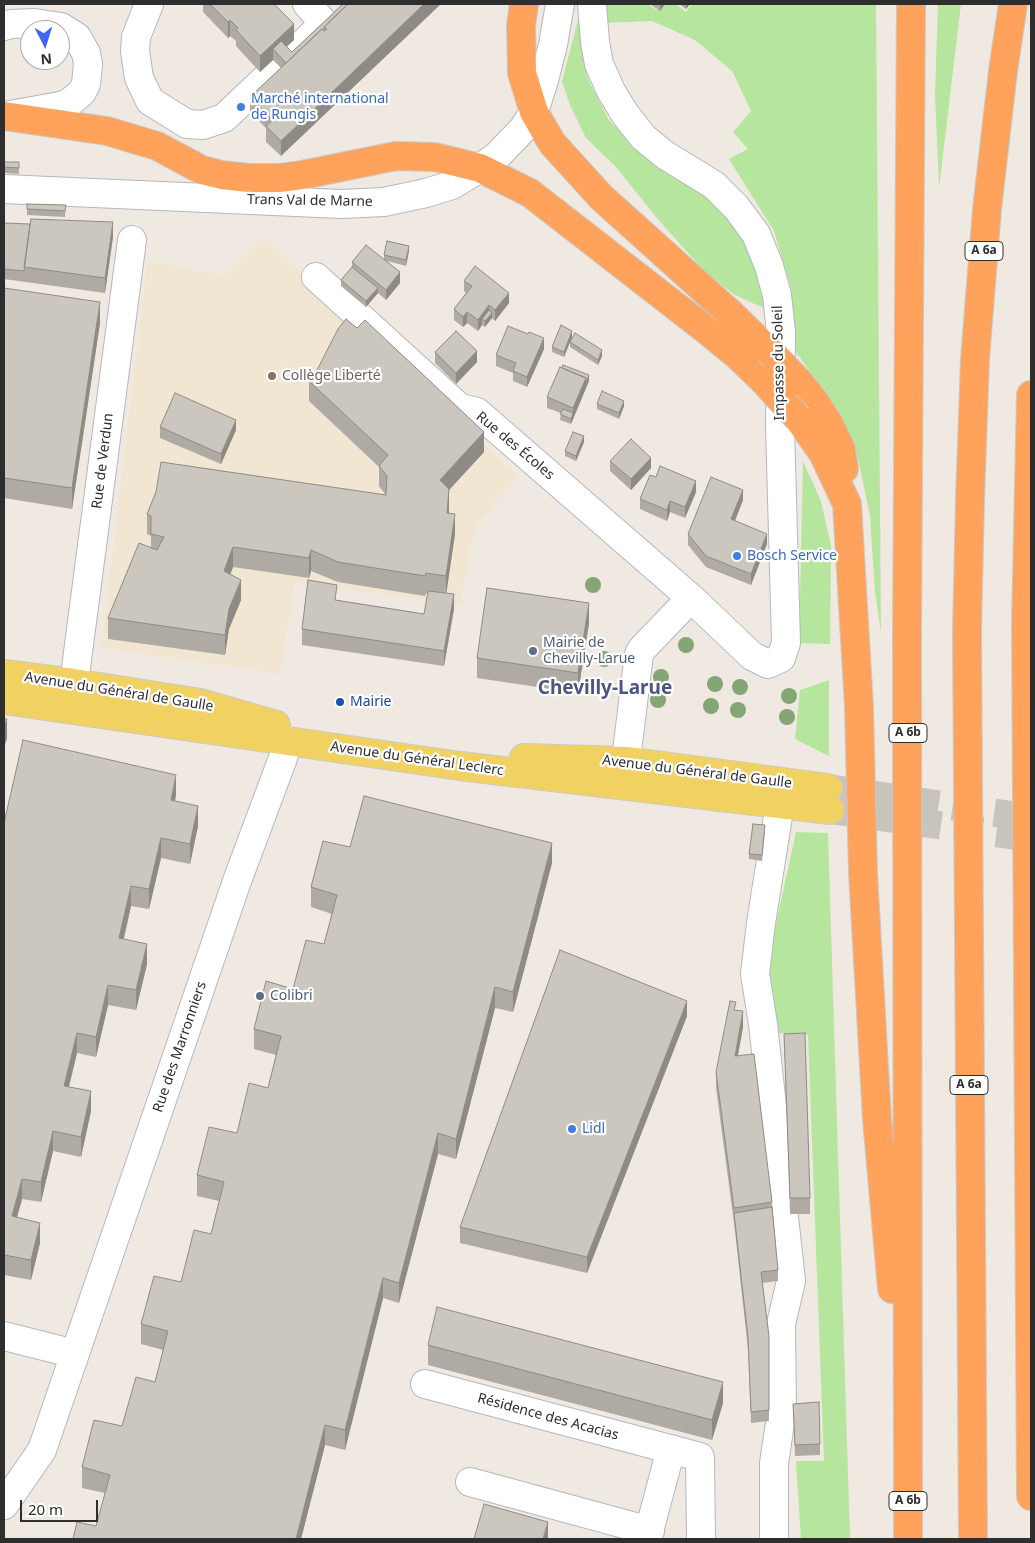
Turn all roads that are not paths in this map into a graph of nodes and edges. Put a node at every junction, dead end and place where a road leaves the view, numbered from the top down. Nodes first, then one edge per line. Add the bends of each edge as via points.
1 (52, 4) edge
2 (149, 4) edge
3 (307, 4) edge
4 (524, 4) edge
5 (560, 4) edge
6 (592, 4) edge
7 (911, 4) edge
8 (1013, 4) edge
9 (8, 25) edge
10 (534, 112) junction
11 (4, 116) edge
12 (480, 168) junction
13 (4, 189) edge
14 (132, 240) dead end
15 (316, 277) dead end
16 (1031, 395) edge
17 (1030, 419) edge
18 (847, 504) junction
19 (691, 598) junction
20 (786, 643) joint
21 (4, 674) edge
22 (74, 683) junction
23 (4, 700) edge
24 (287, 741) junction
25 (624, 773) junction
26 (829, 799) joint
27 (780, 804) junction
28 (4, 1336) edge
29 (75, 1354) junction
30 (425, 1384) dead end
31 (671, 1449) junction
32 (908, 1462) junction
33 (470, 1482) dead end
34 (1031, 1496) edge
35 (4, 1505) edge
36 (609, 1530) edge
37 (649, 1535) edge
38 (701, 1539) edge
39 (774, 1539) edge
40 (908, 1539) edge
41 (973, 1539) edge

1 - 9 street
2 - 3 street via 136,37 139,78 150,101 187,124 203,125 224,118 324,23
4 - 10 highway via 520,25 522,73
5 - 10 street, Trans Val de Marne via 553,45
6 - 20 street, Impasse du Soleil via 599,64 625,114 643,137 664,155 714,185 736,207 756,234 778,295
7 - 32 highway, A 6b via 907,622
8 - 41 highway, A 6a via 987,209 975,359 970,499 967,631
9 - 11 street via 45,24 69,31 77,36 86,53 88,74 82,92 69,102
10 - 12 street, Trans Val de Marne via 513,142
10 - 18 highway, bridge via 552,142 601,198 731,314 815,402 841,450
11 - 12 highway via 107,131 157,146 202,170 249,178 302,175 377,159 416,155
12 - 13 street, Trans Val de Marne via 452,185 384,202 312,203
12 - 18 highway, bridge via 537,199 737,355 798,418 823,453
14 - 22 street, Rue de Verdun
15 - 19 street, Rue des Écoles via 460,408 477,412
16 - 17 highway
17 - 34 highway via 1026,624
18 - 32 highway via 877,1119
19 - 20 street, Rue des Écoles via 752,656 768,664 781,658
19 - 25 street via 639,654
21 - 22 main road, Avenue du Général de Gaulle
22 - 25 main road, Avenue du Général de Gaulle via 200,703 282,726 473,755 524,758
23 - 24 main road, Avenue du Général Leclerc
24 - 25 main road, Avenue du Général Leclerc via 460,766
24 - 29 street, Rue des Marronniers
25 - 26 main road, Avenue du Général de Gaulle
25 - 27 main road, Avenue du Général Leclerc
26 - 27 main road, Avenue du Général Leclerc
27 - 39 street via 755,974 791,1281 781,1324 782,1410 774,1463
28 - 29 street
29 - 35 street, Rue des Marronniers via 42,1450
30 - 31 street, Résidence des Acacias
31 - 37 street
31 - 38 street, Résidence des Acacias via 700,1457
32 - 40 highway, A 6b
33 - 36 street
36 - 37 street

